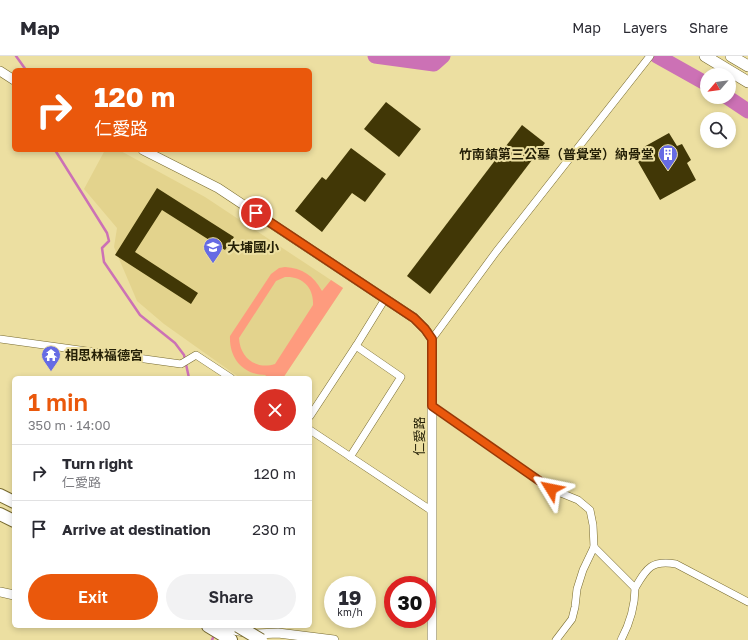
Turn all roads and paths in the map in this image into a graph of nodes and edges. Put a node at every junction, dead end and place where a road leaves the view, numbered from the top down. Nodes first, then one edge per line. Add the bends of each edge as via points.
1 (705, 56) edge
2 (730, 56) edge
3 (648, 59) edge
4 (748, 66) edge
5 (0, 71) edge
6 (12, 79) edge
7 (748, 82) edge
8 (147, 152) edge
9 (385, 299) junction
10 (0, 338) edge
11 (432, 339) junction
12 (356, 346) junction
13 (227, 376) edge
14 (432, 406) junction
15 (312, 413) edge
16 (312, 431) edge
17 (350, 457) junction
18 (0, 495) edge
19 (12, 501) edge
20 (432, 511) junction
21 (0, 514) edge
22 (12, 520) edge
23 (594, 547) junction
24 (635, 588) junction
25 (0, 592) edge
26 (12, 595) edge
27 (748, 602) edge
28 (212, 628) edge
29 (221, 628) edge
30 (241, 628) edge
31 (231, 640) edge
32 (261, 640) edge
33 (334, 640) edge
34 (432, 640) edge
35 (556, 640) edge
36 (621, 640) edge

1 - 7 main road
2 - 4 main road
3 - 11 street via 501,246
5 - 6 street
8 - 9 street via 218,188
9 - 11 street via 414,318
9 - 12 street
10 - 13 street via 181,364 196,356
11 - 14 street, 仁愛路
12 - 15 street
12 - 17 street via 401,377
14 - 20 street, 仁愛路
14 - 23 street via 551,489 578,500 590,510
16 - 17 street
17 - 20 street
18 - 19 highway
20 - 34 street, 仁愛路
21 - 22 highway
23 - 24 street
23 - 35 street via 577,589 572,619
24 - 27 street via 646,570 664,562 676,564
24 - 36 street via 635,603 629,625
25 - 26 street
28 - 31 highway
29 - 33 street via 256,634 278,633
30 - 32 highway, bridge

